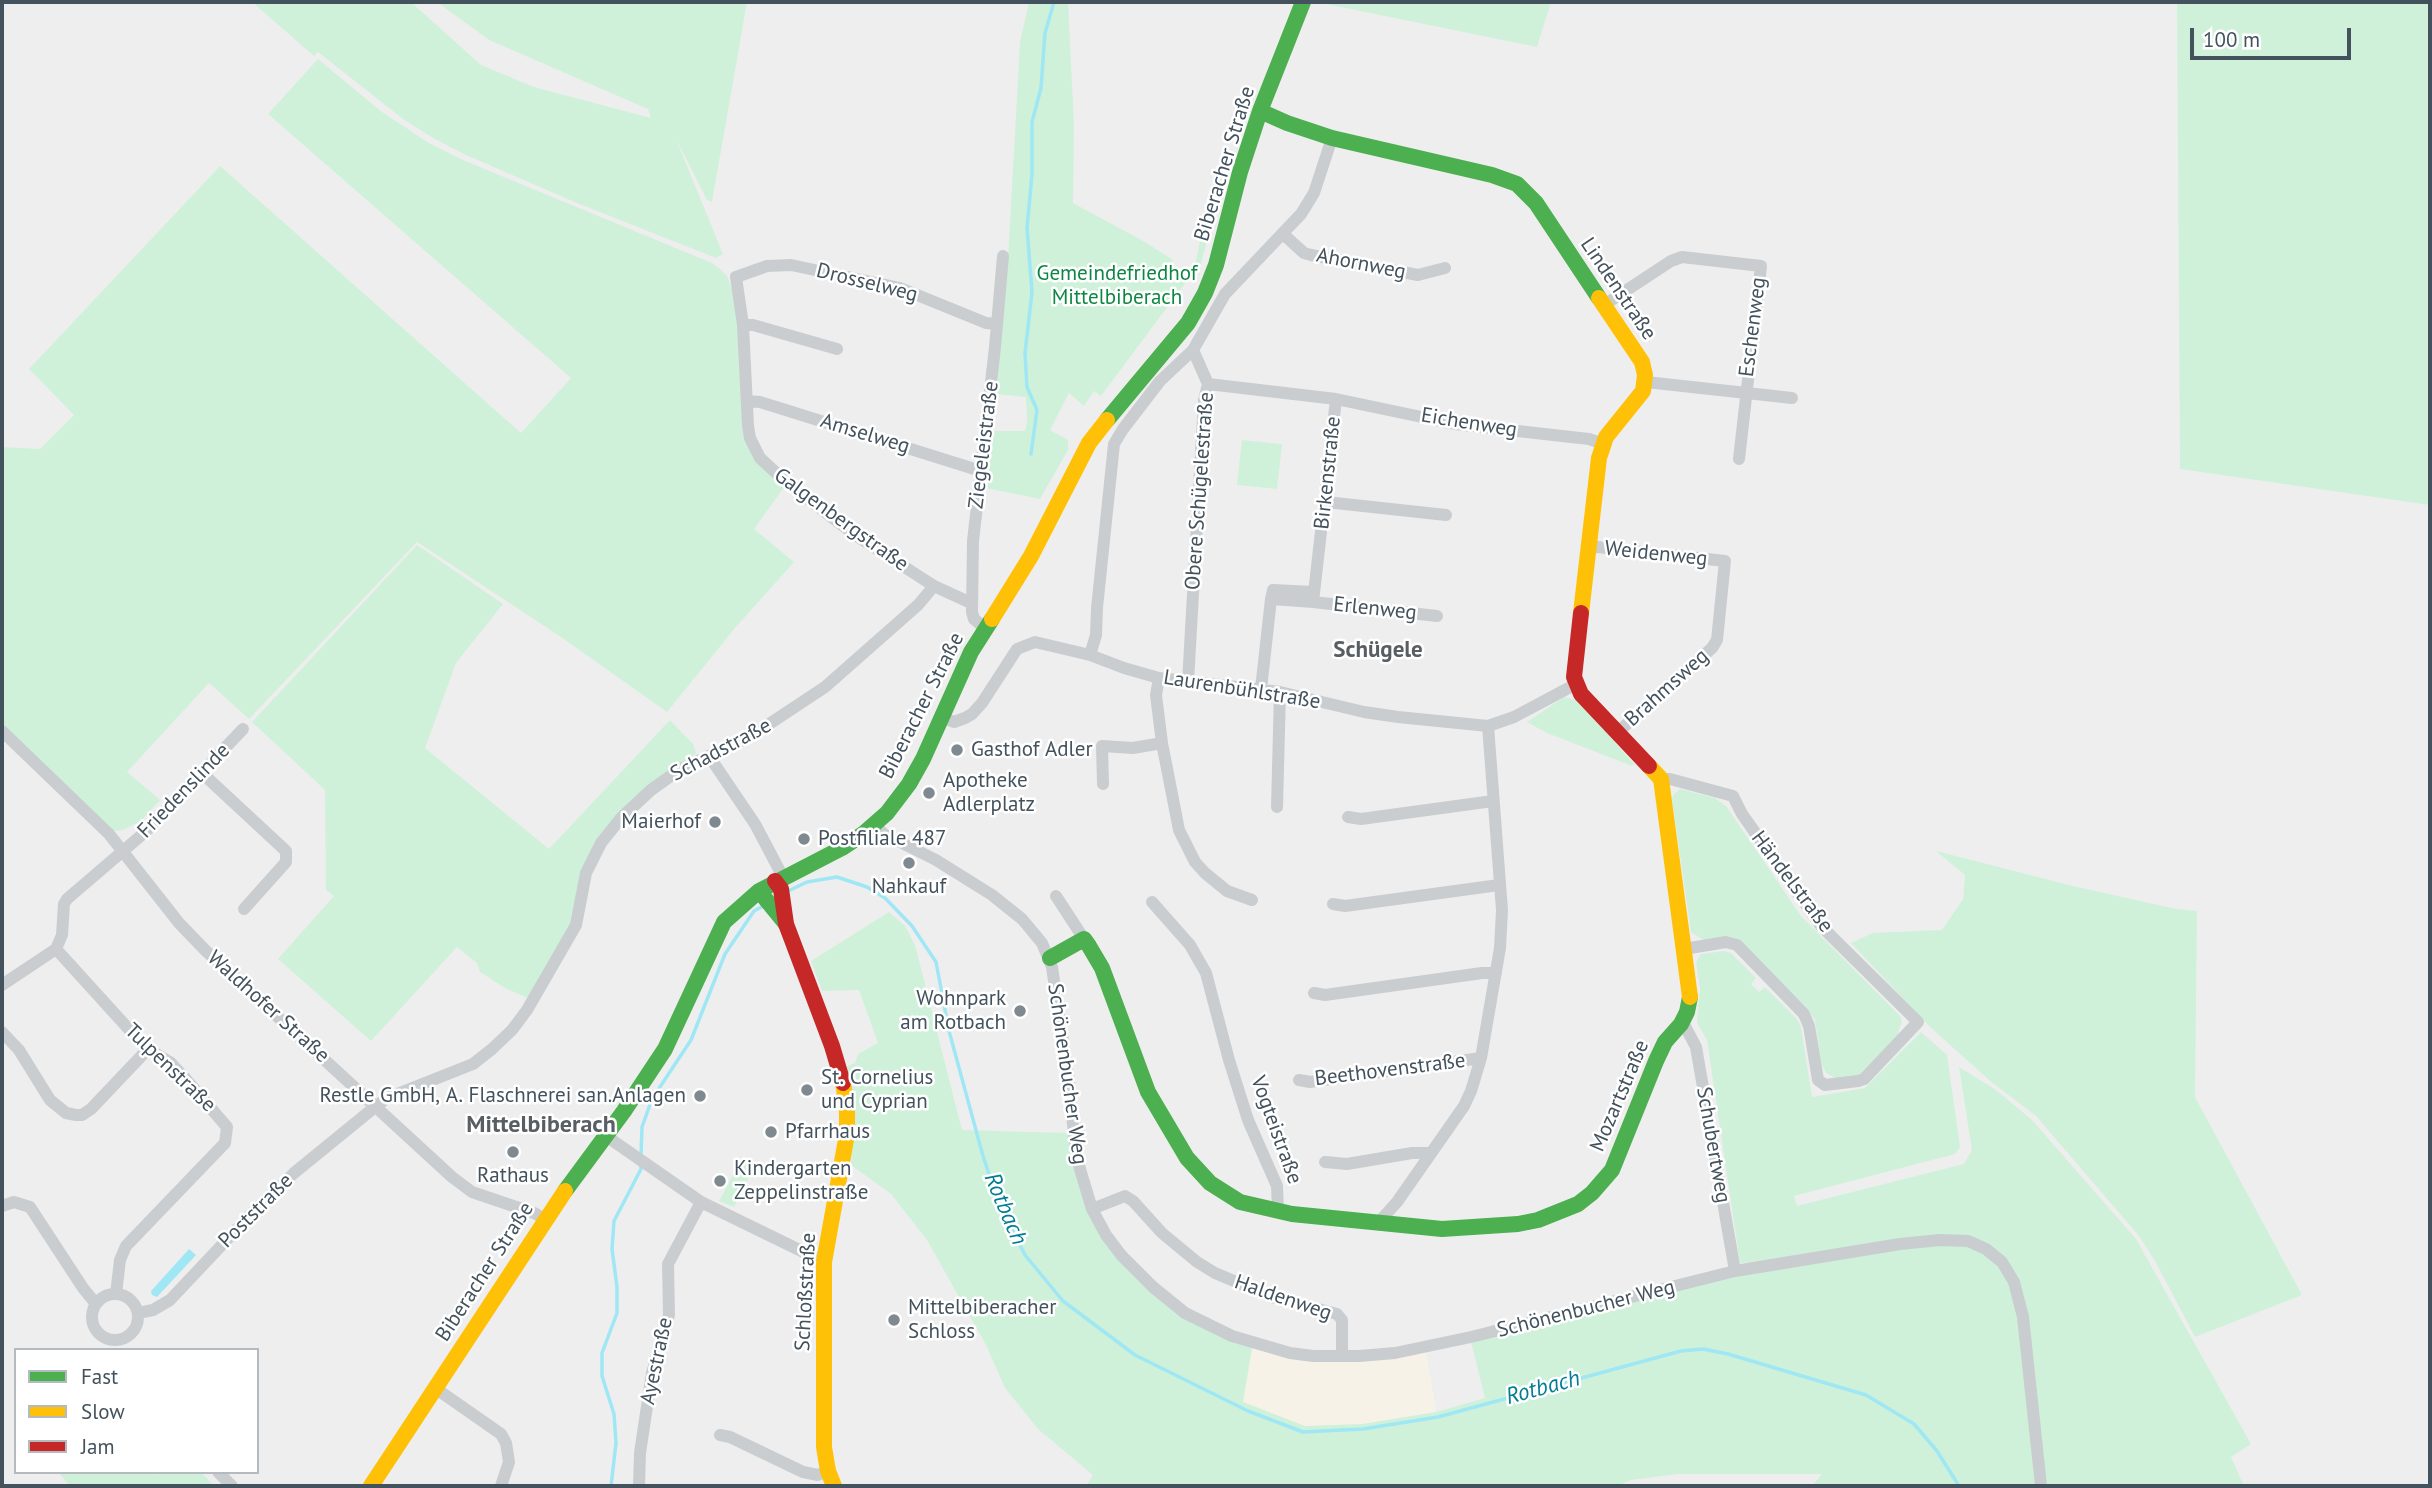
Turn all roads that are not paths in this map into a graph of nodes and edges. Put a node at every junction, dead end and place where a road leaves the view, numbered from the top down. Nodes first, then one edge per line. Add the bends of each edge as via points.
1 (1303, 2) edge
2 (1260, 111) junction
3 (1332, 138) junction
4 (1283, 234) junction
5 (1003, 256) dead end
6 (1445, 268) dead end
7 (736, 277) joint
8 (1604, 305) junction
9 (997, 324) junction
10 (743, 325) junction
11 (837, 349) dead end
12 (1193, 350) junction
13 (1646, 382) junction
14 (1208, 384) junction
15 (1746, 393) junction
16 (1792, 398) dead end
17 (1336, 399) junction
18 (747, 401) junction
19 (1603, 443) junction
20 (1739, 459) dead end
21 (981, 471) junction
22 (1326, 502) junction
23 (1447, 515) dead end
24 (1588, 546) junction
25 (1725, 561) joint
26 (934, 586) junction
27 (1314, 597) junction
28 (971, 603) junction
29 (1437, 616) dead end
30 (985, 628) junction
31 (1090, 656) junction
32 (1159, 678) junction
33 (1188, 682) junction
34 (1576, 684) junction
35 (1261, 689) junction
36 (1280, 692) junction
37 (942, 717) junction
38 (1488, 726) junction
39 (243, 729) dead end
40 (2, 731) edge
41 (1618, 732) junction
42 (1162, 743) junction
43 (709, 757) junction
44 (202, 773) junction
45 (1661, 779) junction
46 (1104, 784) dead end
47 (1493, 801) junction
48 (1277, 807) dead end
49 (1348, 817) dead end
50 (874, 825) junction
51 (124, 852) junction
52 (1499, 885) junction
53 (774, 892) junction
54 (1056, 896) dead end
55 (1252, 900) dead end
56 (1152, 902) dead end
57 (1333, 904) dead end
58 (244, 909) dead end
59 (1084, 939) junction
60 (56, 949) junction
61 (1684, 949) junction
62 (1050, 958) junction
63 (1496, 973) junction
64 (2, 985) edge
65 (1314, 993) dead end
66 (1681, 1024) junction
67 (2, 1032) edge
68 (148, 1049) junction
69 (1481, 1059) junction
70 (1299, 1080) dead end
71 (375, 1107) junction
72 (606, 1136) junction
73 (1431, 1153) junction
74 (1325, 1162) dead end
75 (701, 1202) junction
76 (2, 1206) edge
77 (1092, 1209) junction
78 (1278, 1211) junction
79 (545, 1220) junction
80 (1378, 1222) junction
81 (824, 1262) junction
82 (1735, 1271) junction
83 (116, 1294) junction
84 (96, 1304) junction
85 (138, 1313) junction
86 (115, 1345) edge
87 (1342, 1356) junction
88 (435, 1388) junction
89 (720, 1435) dead end
90 (831, 1479) edge
91 (371, 1486) edge
92 (501, 1486) edge
93 (639, 1486) edge
94 (2041, 1486) edge

1 - 2 street, Biberacher Straße
2 - 3 street, Lindenstraße
2 - 30 street, Biberacher Straße via 1216,265 1197,308 1089,443 1031,556
3 - 4 street via 1314,193
3 - 8 street, Lindenstraße via 1517,184 1536,203
4 - 6 street, Ahornweg via 1311,255 1418,275
4 - 12 street via 1224,294
5 - 9 street, Ziegeleistraße
7 - 9 street, Drosselweg via 767,266 791,265 900,288
7 - 10 street, Galgenbergstraße
8 - 13 street, Lindenstraße via 1642,362
8 - 15 street, Eschenweg via 1682,257 1760,266
9 - 21 street, Ziegeleistraße
10 - 11 street
10 - 18 street, Galgenbergstraße
12 - 14 street, Obere Schügelestraße
12 - 31 street via 1160,381 1114,444 1095,644
13 - 15 street
13 - 19 street
14 - 17 street, Birkenstraße
14 - 33 street, Obere Schügelestraße
15 - 16 street
15 - 20 street
17 - 19 street, Eichenweg via 1455,424
17 - 22 street, Birkenstraße
18 - 21 street, Amselweg
18 - 26 street, Galgenbergstraße via 750,439 765,464 855,535
19 - 24 street
21 - 28 street, Ziegeleistraße
22 - 23 street
22 - 27 street, Birkenstraße
24 - 25 street, Weidenweg
24 - 34 street
25 - 41 street, Brahmsweg via 1717,639 1712,648
26 - 28 street, Galgenbergstraße
26 - 43 street, Schadstraße via 825,687 751,736
27 - 29 street, Erlenweg
27 - 35 street via 1271,599
28 - 30 street via 974,619
30 - 37 street, Biberacher Straße
31 - 32 street, Laurenbühlstraße
31 - 37 street, Laurenbühlstraße via 1045,643 1021,646 972,713 954,722
32 - 33 street, Laurenbühlstraße
32 - 42 street via 1156,695
33 - 35 street, Laurenbühlstraße
34 - 38 street, Laurenbühlstraße
34 - 41 street
35 - 36 street, Laurenbühlstraße
36 - 38 street, Laurenbühlstraße via 1364,712
36 - 48 street
37 - 50 street, Biberacher Straße via 909,784
38 - 47 street, Beethovenstraße
39 - 44 street, Friedenslinde
40 - 51 street, Waldhofer Straße
41 - 45 street
42 - 46 street via 1102,746
42 - 55 street via 1174,810 1195,862 1216,883 1237,897
43 - 53 street via 755,824
43 - 71 street, Schadstraße via 650,790 601,843 586,873 576,925 512,1030 473,1064
44 - 51 street, Friedenslinde
44 - 58 street via 286,851 286,862
45 - 61 street, Mozartstraße
45 - 61 street, Händelstraße via 1733,796 1821,926 1918,1022 1864,1079 1825,1085 1818,1080 1804,1014 1737,945 1726,942
47 - 49 street
47 - 52 street, Beethovenstraße
50 - 53 street, Biberacher Straße
50 - 62 street, Schönenbucher Weg via 1011,909
51 - 60 street, Friedenslinde via 64,904
51 - 71 street, Waldhofer Straße via 205,950
52 - 57 street
52 - 63 street, Beethovenstraße via 1502,910
53 - 72 street, Biberacher Straße via 724,922 669,1042
53 - 81 street, Schloßstraße via 844,1085 847,1133
54 - 59 street, Vogteistraße
56 - 78 street, Vogteistraße via 1190,945 1206,973 1244,1108 1277,1186
59 - 62 street
59 - 78 street, Vogteistraße via 1102,968 1140,1076 1187,1158 1221,1191 1240,1202
60 - 64 street
60 - 68 street, Tulpenstraße
61 - 66 street, Mozartstraße via 1690,996
62 - 77 street, Schönenbucher Weg via 1075,1146
63 - 65 street
63 - 69 street, Beethovenstraße
66 - 80 street, Mozartstraße via 1660,1052 1612,1170 1578,1203 1518,1224 1442,1229
66 - 82 street, Schubertweg via 1696,1046
67 - 68 street via 19,1050 50,1100 76,1115 90,1109
68 - 83 street, Tulpenstraße via 171,1063 224,1122 228,1133 225,1143 126,1245
69 - 70 street, Beethovenstraße
69 - 73 street, Beethovenstraße via 1464,1106
71 - 79 street, Waldhofer Straße via 472,1192
71 - 85 street, Poststraße via 294,1173 170,1300
72 - 75 street
72 - 79 street, Biberacher Straße
73 - 74 street via 1347,1164
73 - 80 street, Beethovenstraße
75 - 81 street
75 - 93 street, Ayestraße via 668,1264 669,1315 652,1373 639,1453
76 - 84 street via 14,1202 30,1207
77 - 87 street, Schönenbucher Weg via 1121,1255 1185,1313 1251,1343 1290,1353
77 - 87 street, Haldenweg via 1125,1196 1162,1233 1215,1273 1272,1297 1337,1314 1342,1320
78 - 80 street, Mozartstraße
79 - 88 street, Biberacher Straße
81 - 90 street, Schloßstraße via 824,1447
82 - 87 street, Schönenbucher Weg via 1471,1337 1395,1353
82 - 94 street, Schönenbucher Weg via 1940,1240 1968,1241 1986,1249 2002,1262 2014,1282 2023,1317
83 - 84 street
83 - 85 street via 129,1298
84 - 86 street via 94,1326
85 - 86 street via 134,1330
88 - 91 street, Biberacher Straße
88 - 92 street via 501,1434 509,1462
89 - 90 street, Schloßstraße via 803,1472

